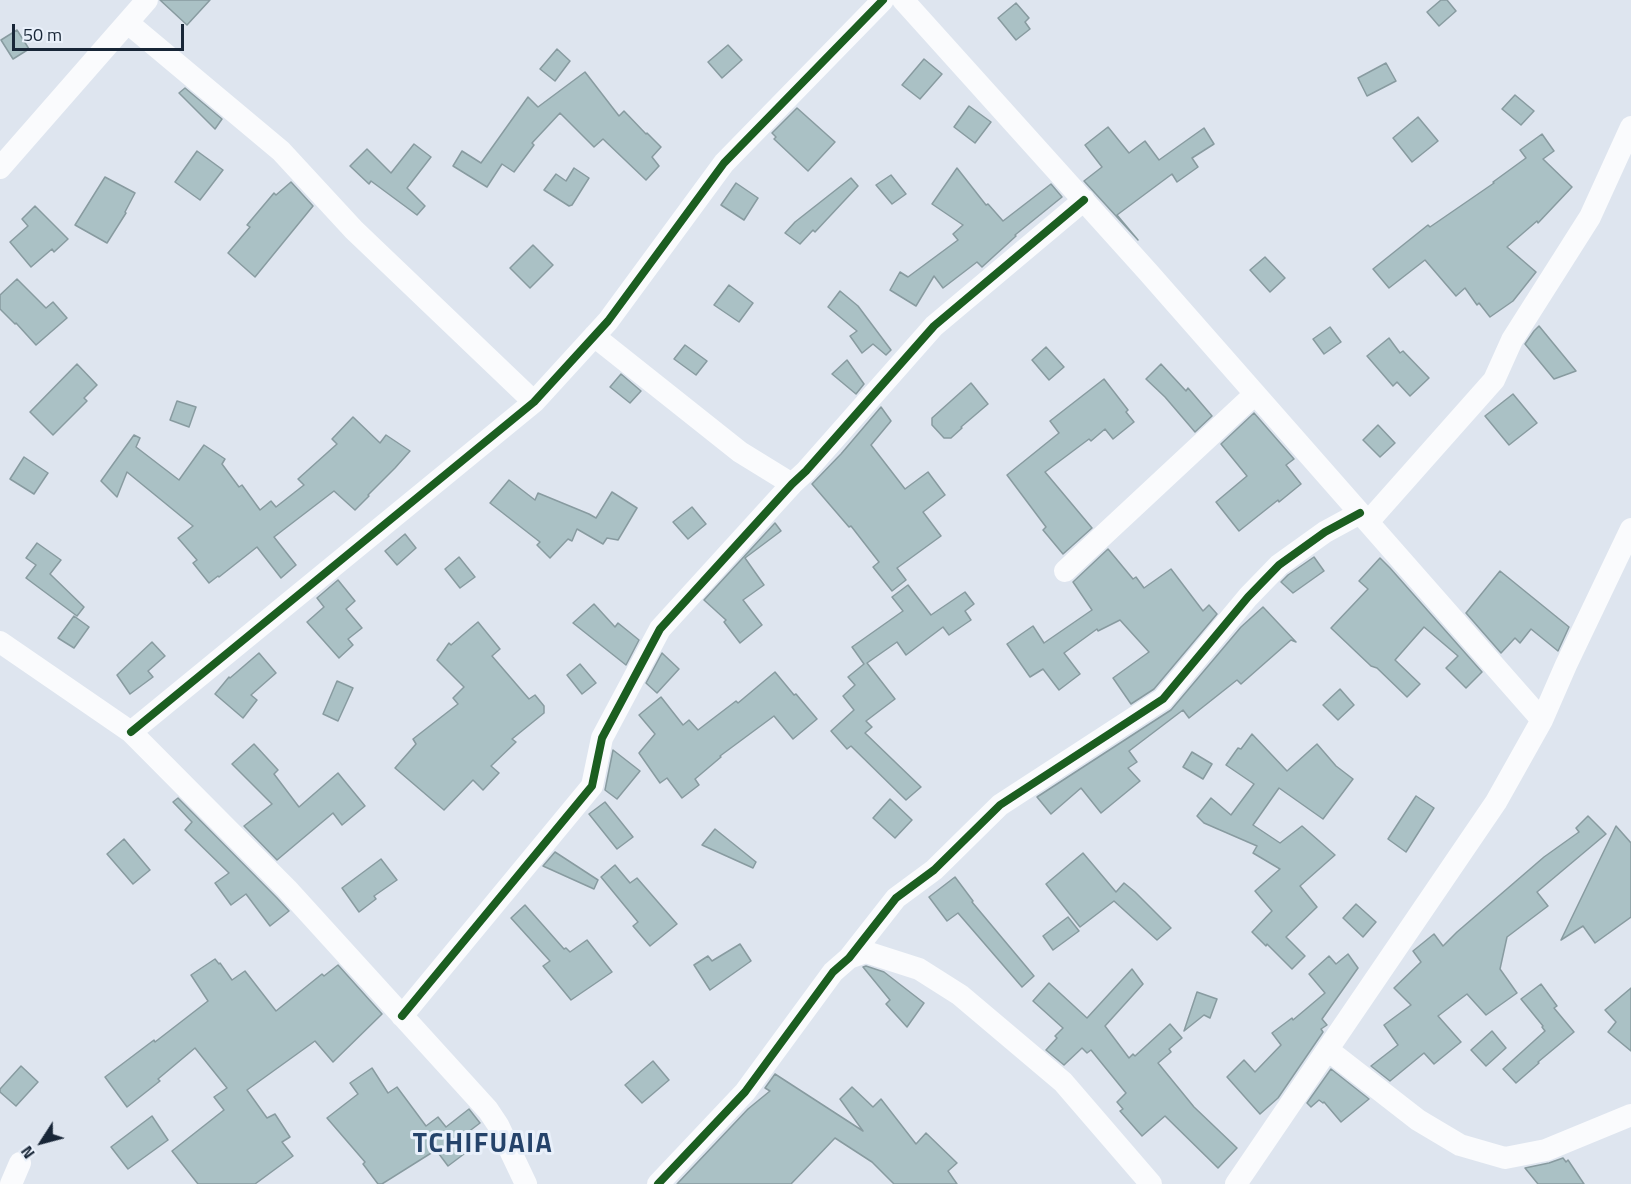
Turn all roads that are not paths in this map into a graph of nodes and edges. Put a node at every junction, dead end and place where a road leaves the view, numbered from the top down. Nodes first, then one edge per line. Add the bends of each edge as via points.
1 (147, 0) edge
2 (883, 0) edge
3 (903, 0) edge
4 (128, 23) junction
5 (1631, 126) edge
6 (2, 159) edge
7 (1084, 200) junction
8 (594, 336) junction
9 (1255, 394) junction
10 (534, 402) junction
11 (792, 484) junction
12 (1364, 517) junction
13 (1631, 530) edge
14 (1065, 571) dead end
15 (2, 649) edge
16 (1542, 720) junction
17 (131, 732) junction
18 (849, 958) junction
19 (402, 1016) junction
20 (1328, 1050) junction
21 (1631, 1115) edge
22 (20, 1163) dead end
23 (525, 1183) edge
24 (11, 1184) edge
25 (658, 1184) edge
26 (1151, 1184) edge
27 (1236, 1184) edge

1 - 4 street
2 - 8 street via 724,164
3 - 7 street
4 - 6 street
4 - 10 street via 281,150 354,230
5 - 12 street via 1590,218 1512,340 1494,380
7 - 9 street
7 - 11 street via 934,326
8 - 10 street
8 - 11 street via 740,452
9 - 12 street
9 - 14 street
10 - 17 street
11 - 19 street via 660,629 602,738 592,786
12 - 16 street
12 - 18 street via 1325,532 1279,565 1163,699 1000,805 934,870 896,898
13 - 16 street
15 - 17 street
16 - 20 street via 1496,802
17 - 19 street via 287,889
18 - 25 street via 833,972 745,1092
18 - 26 street via 866,952 919,969 960,995 1063,1082
19 - 23 street via 488,1110
20 - 21 street via 1418,1120 1460,1145 1505,1158 1546,1150
20 - 27 street
22 - 24 street

